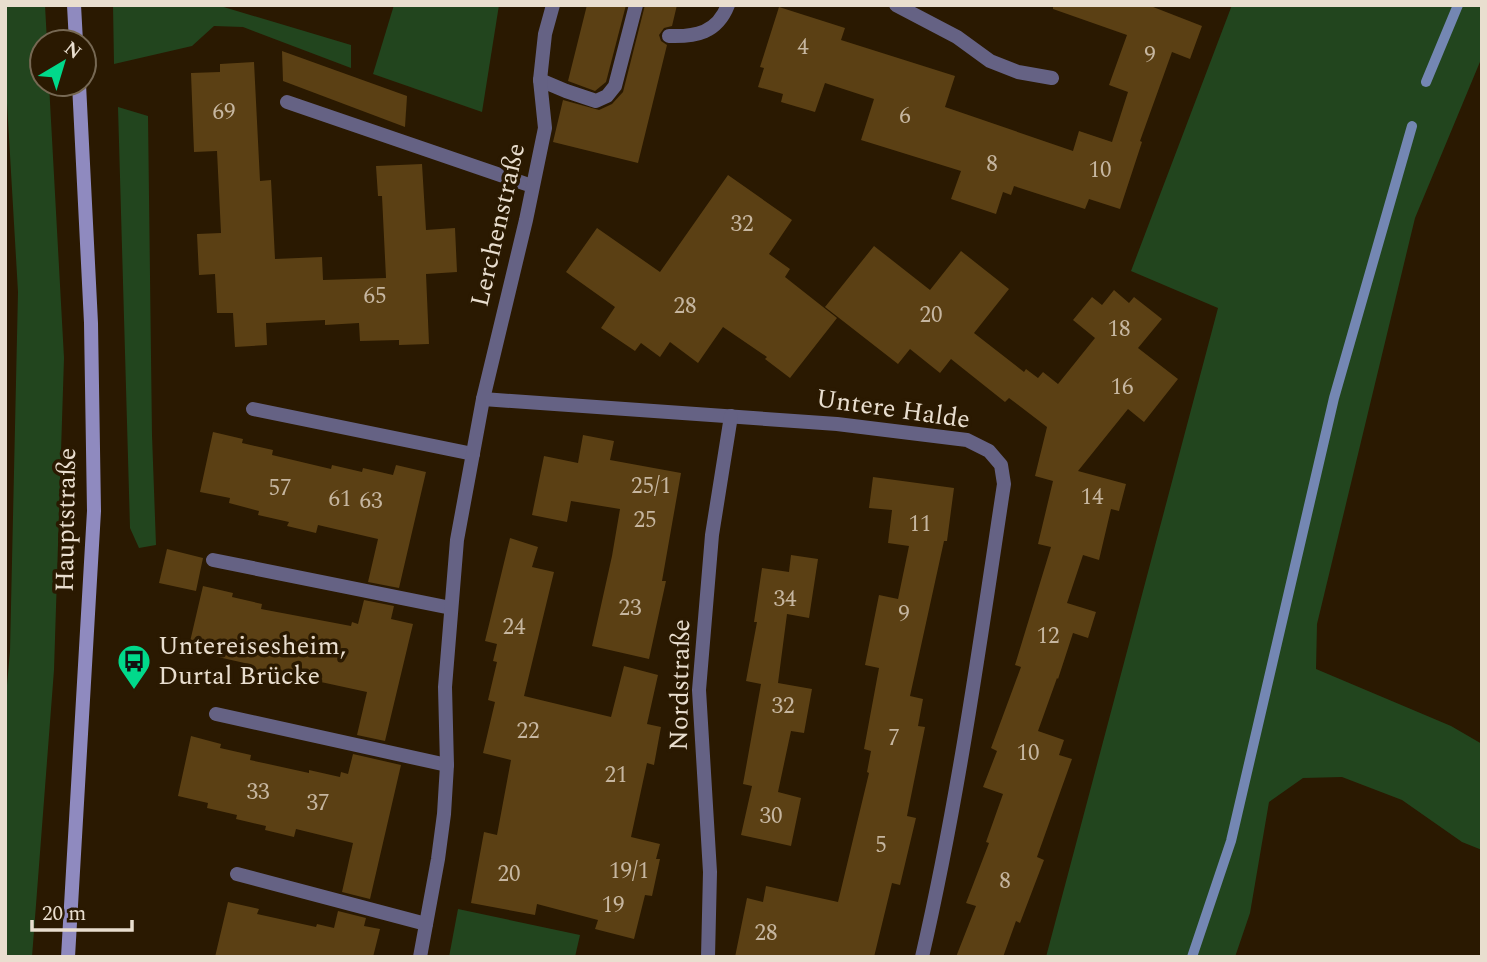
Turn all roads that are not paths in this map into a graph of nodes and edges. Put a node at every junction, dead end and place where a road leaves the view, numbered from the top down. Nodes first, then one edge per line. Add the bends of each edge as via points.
1 (74, 5) edge
2 (553, 5) edge
3 (636, 5) edge
4 (727, 5) edge
5 (896, 5) edge
6 (75, 28) edge
7 (669, 36) dead end
8 (1052, 78) dead end
9 (540, 80) junction
10 (80, 98) edge
11 (287, 102) dead end
12 (532, 186) junction
13 (483, 399) junction
14 (253, 409) dead end
15 (730, 416) junction
16 (473, 454) junction
17 (213, 560) dead end
18 (451, 608) junction
19 (216, 713) dead end
20 (447, 765) junction
21 (237, 874) dead end
22 (426, 924) junction
23 (68, 957) edge
24 (421, 957) edge
25 (708, 957) edge
26 (922, 957) edge

1 - 6 main road
2 - 9 street, Lerchenstraße
3 - 9 street via 615,86 607,96 596,101
4 - 7 street via 709,30 692,37
5 - 8 street via 957,37 990,61
9 - 12 street, Lerchenstraße via 545,128
10 - 23 main road, Hauptstraße via 91,323 94,511
11 - 12 street
12 - 13 street, Lerchenstraße
13 - 15 street, Untere Halde
13 - 16 street, Lerchenstraße
14 - 16 street
15 - 25 street, Nordstraße via 712,534 699,690 710,872
15 - 26 street, Untere Halde via 967,440 989,452 1000,465 1004,484 974,682
16 - 18 street, Lerchenstraße via 457,540
17 - 18 street
18 - 20 street, Lerchenstraße via 445,687
19 - 20 street
20 - 22 street, Lerchenstraße
21 - 22 street
22 - 24 street, Lerchenstraße

